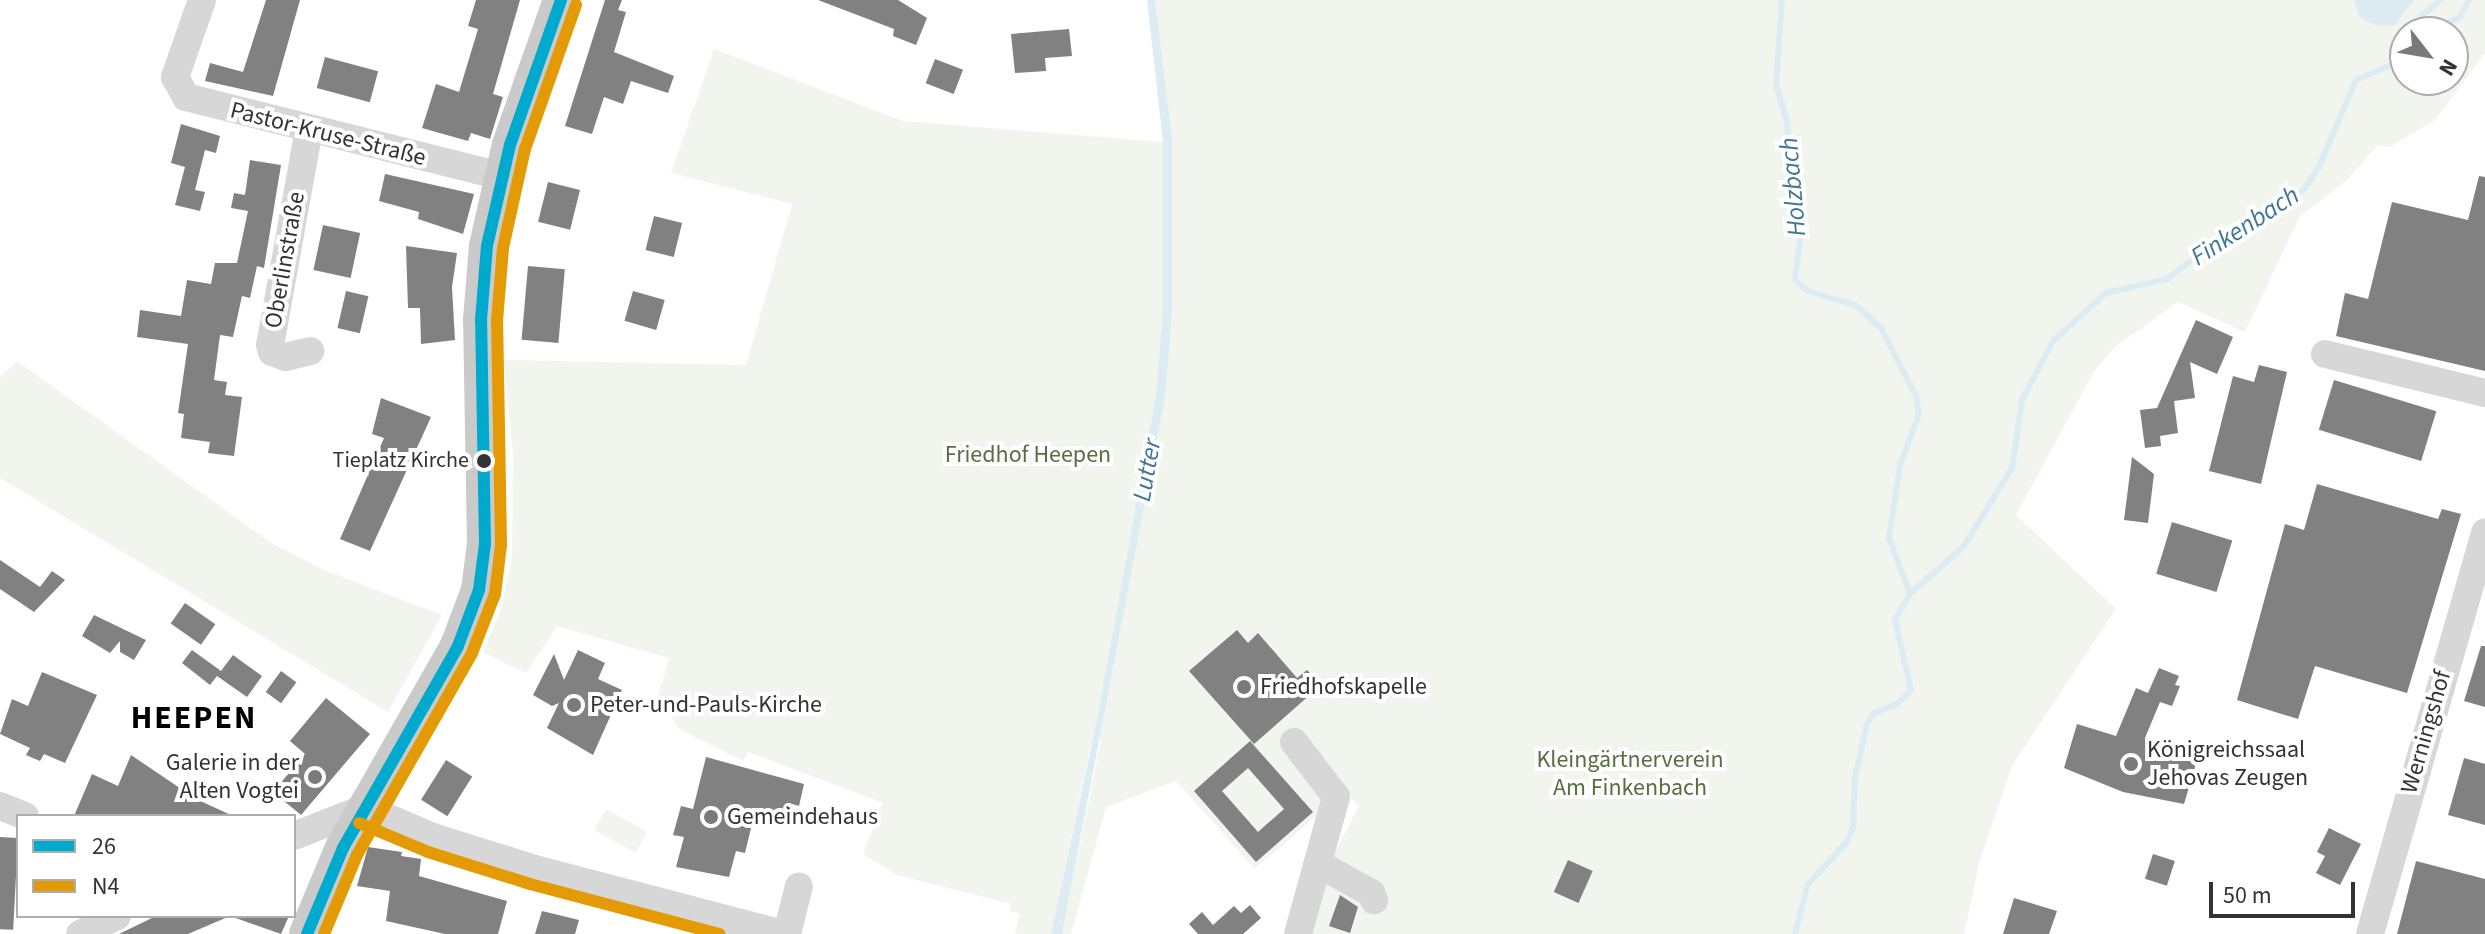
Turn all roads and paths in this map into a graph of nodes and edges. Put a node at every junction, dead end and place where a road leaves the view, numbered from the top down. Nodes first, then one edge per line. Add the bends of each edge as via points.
1 (202, 0) edge
2 (561, 0) edge
3 (309, 129) junction
4 (501, 176) junction
5 (310, 351) dead end
6 (2325, 354) dead end
7 (2485, 393) edge
8 (2485, 532) edge
9 (1294, 742) dead end
10 (0, 806) edge
11 (365, 808) junction
12 (20, 814) edge
13 (296, 835) edge
14 (1319, 864) junction
15 (799, 886) dead end
16 (1374, 900) dead end
17 (113, 918) edge
18 (80, 934) edge
19 (307, 934) edge
20 (781, 934) edge
21 (1298, 934) edge
22 (2370, 934) edge

1 - 3 street, Pastor-Kruse-Straße via 177,69 177,86 192,99
2 - 4 main road
3 - 4 street, Pastor-Kruse-Straße
3 - 5 street, Oberlinstraße via 270,345 272,352 285,357
4 - 11 main road via 482,289 485,544 479,590 458,646
6 - 7 street
8 - 22 street, Werningshof
9 - 14 street via 1335,792
10 - 12 street
11 - 13 street
11 - 19 main road
11 - 20 street via 535,869
14 - 16 street via 1371,893
14 - 21 street
15 - 20 street
17 - 18 street

